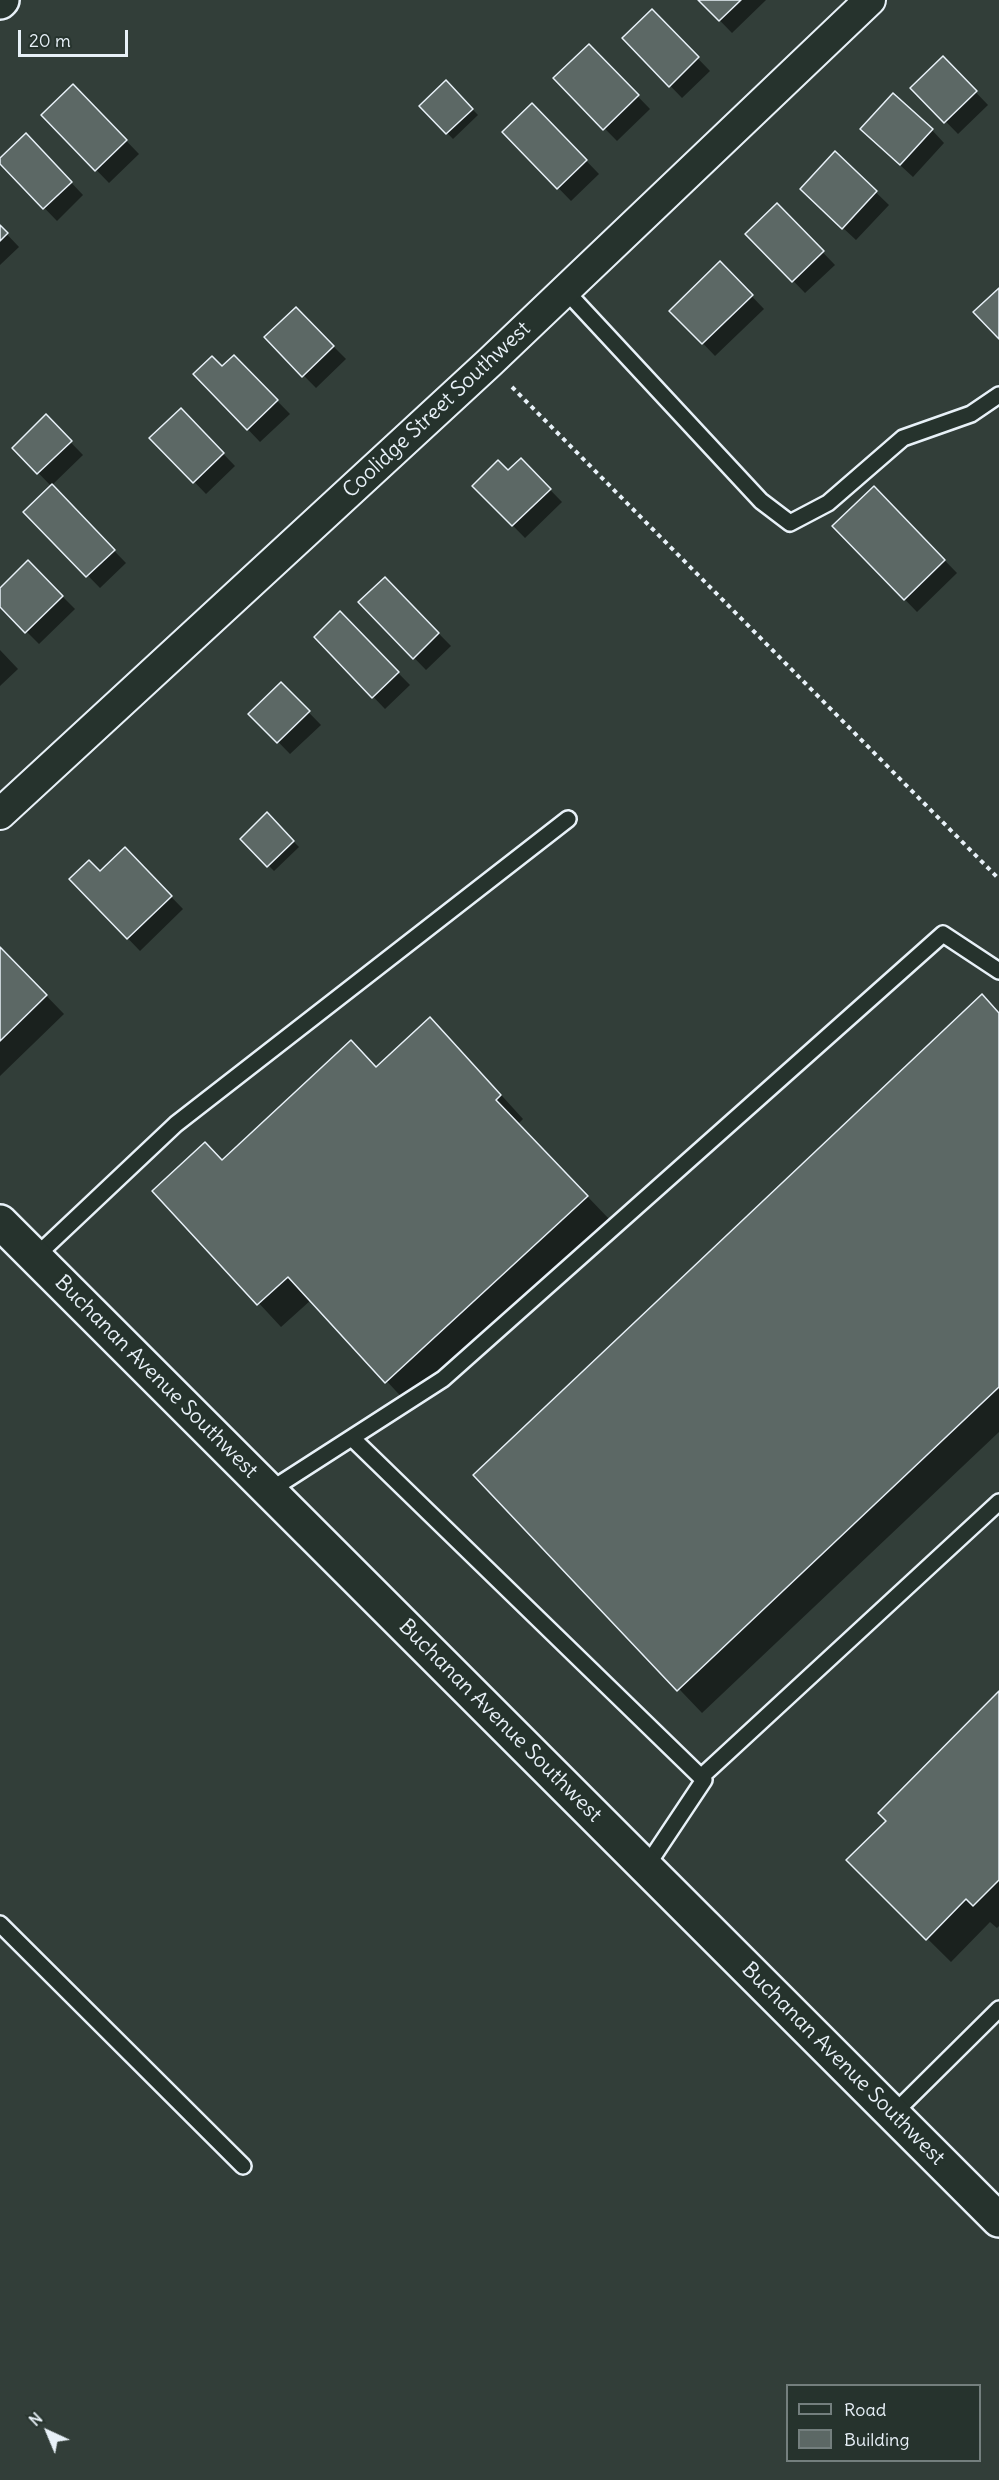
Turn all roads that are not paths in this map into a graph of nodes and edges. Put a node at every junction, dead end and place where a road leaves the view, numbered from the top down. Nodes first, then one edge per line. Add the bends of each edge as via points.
1 (870, 0) edge
2 (565, 290) junction
3 (999, 395) edge
4 (0, 814) edge
5 (568, 819) dead end
6 (999, 971) edge
7 (0, 1222) edge
8 (34, 1257) junction
9 (352, 1438) junction
10 (269, 1491) junction
11 (999, 1502) edge
12 (701, 1777) junction
13 (646, 1867) junction
14 (0, 1924) edge
15 (999, 2009) edge
16 (893, 2114) junction
17 (243, 2166) dead end
18 (999, 2220) edge

1 - 2 street, Coolidge Street Southwest
2 - 3 lane via 761,501 790,523 828,503 903,438 971,414
2 - 4 street, Coolidge Street Southwest
5 - 8 lane via 176,1124
6 - 9 lane via 943,934 443,1379
7 - 8 street, Buchanan Avenue Southwest
8 - 10 street, Buchanan Avenue Southwest
9 - 10 lane
9 - 12 lane
10 - 13 street, Buchanan Avenue Southwest
11 - 12 lane
12 - 13 lane via 704,1780
13 - 16 street, Buchanan Avenue Southwest
14 - 17 lane
15 - 16 lane
16 - 18 street, Buchanan Avenue Southwest

